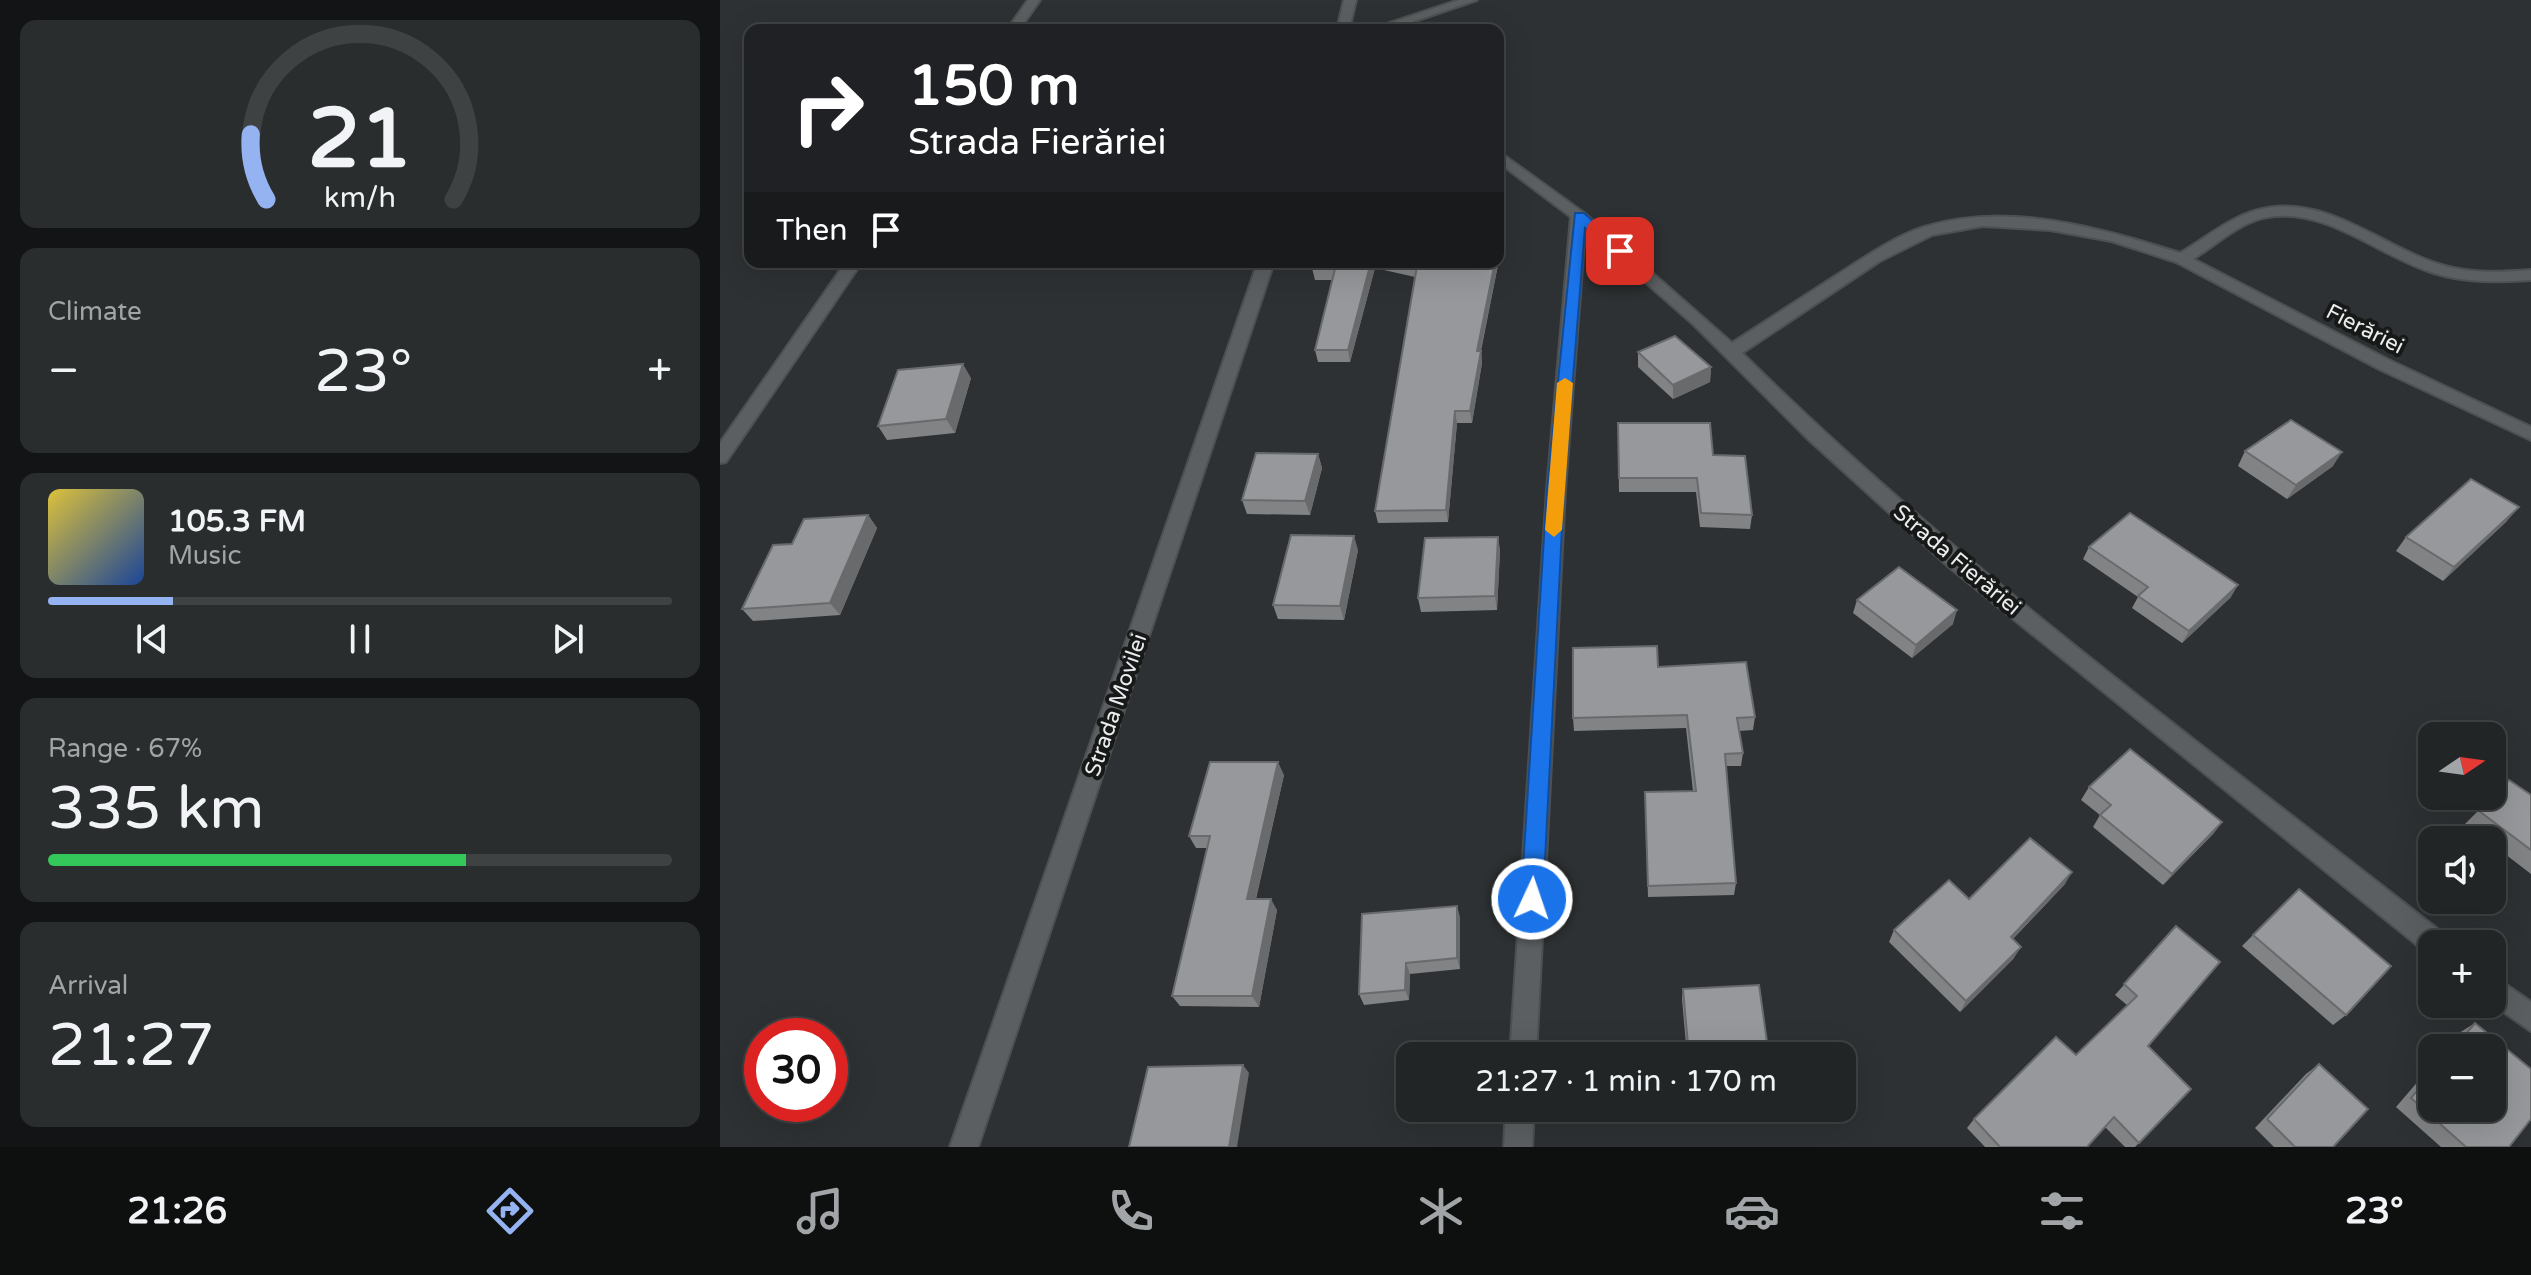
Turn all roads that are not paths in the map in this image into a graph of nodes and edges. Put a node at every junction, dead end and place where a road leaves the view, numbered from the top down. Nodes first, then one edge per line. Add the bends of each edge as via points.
1 (1034, 0) edge
2 (1350, 0) edge
3 (1471, 0) edge
4 (1017, 24) edge
5 (1344, 24) edge
6 (1394, 24) edge
7 (1504, 160) edge
8 (1579, 216) junction
9 (2182, 259) junction
10 (850, 268) edge
11 (1264, 268) edge
12 (2531, 275) edge
13 (1731, 352) junction
14 (2531, 434) edge
15 (720, 457) edge
16 (2418, 930) edge
17 (2506, 999) edge
18 (2531, 1018) edge
19 (1524, 1042) edge
20 (1519, 1122) edge
21 (964, 1147) edge
22 (1518, 1147) edge

1 - 4 street
2 - 5 street
3 - 6 street
7 - 8 street, Strada Fierăriei
8 - 13 street, Strada Fierăriei
8 - 19 street via 1556,490
9 - 12 street via 2264,213 2288,211 2316,216 2439,270 2487,277
9 - 13 street, Fierăriei via 2114,237 2050,225 1983,221 1928,231 1874,258
9 - 14 street, Fierăriei
10 - 15 street
11 - 21 street, Strada Movilei
13 - 16 street, Strada Fierăriei via 1814,435 1956,562
17 - 18 street
20 - 22 street

